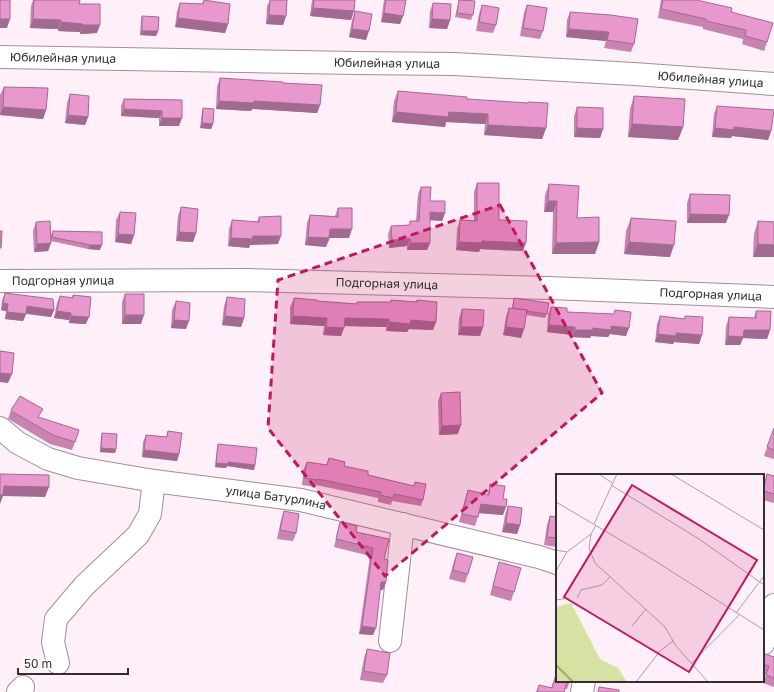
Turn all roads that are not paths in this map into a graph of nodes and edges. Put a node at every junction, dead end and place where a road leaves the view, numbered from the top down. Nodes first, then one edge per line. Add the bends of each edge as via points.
1 (0, 57) edge
2 (774, 84) edge
3 (0, 281) edge
4 (774, 297) edge
5 (0, 428) edge
6 (154, 481) junction
7 (403, 524) junction
8 (556, 563) edge
9 (774, 605) edge
10 (764, 640) edge
11 (390, 641) dead end
12 (764, 651) edge
13 (774, 654) edge
14 (58, 663) dead end
15 (584, 682) edge
16 (582, 692) edge

1 - 2 street, Юбилейная улица via 454,64
3 - 4 street, Подгорная улица via 247,280
5 - 6 street, улица Батурлина via 18,443 48,459 78,468
6 - 7 street, улица Батурлина via 301,500
6 - 14 street via 150,514 138,535 84,586 56,619 53,642
7 - 8 street, улица Батурлина
7 - 11 street
9 - 10 street
12 - 13 street
15 - 16 street

